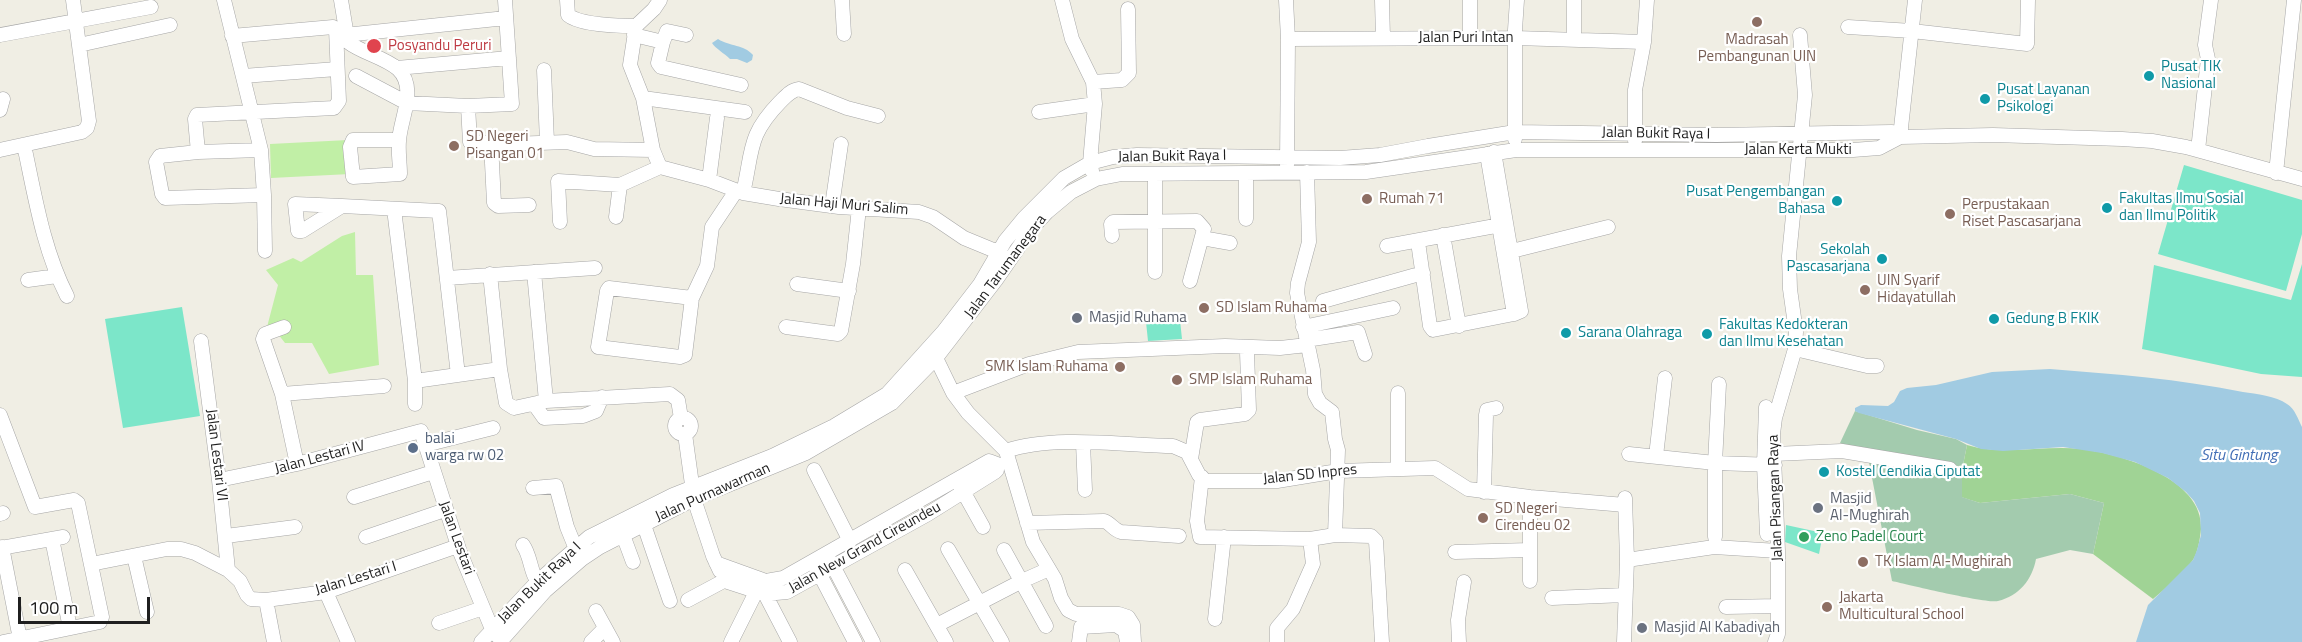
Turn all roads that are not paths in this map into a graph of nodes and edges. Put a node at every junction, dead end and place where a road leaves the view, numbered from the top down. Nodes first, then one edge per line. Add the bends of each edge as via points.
1 (73, 0) edge
2 (215, 0) edge
3 (224, 0) edge
4 (341, 0) edge
5 (505, 0) edge
6 (567, 0) edge
7 (660, 0) edge
8 (842, 0) edge
9 (1062, 0) edge
10 (1286, 0) edge
11 (1382, 0) edge
12 (1470, 0) edge
13 (1517, 0) edge
14 (1574, 0) edge
15 (1647, 0) edge
16 (1915, 0) edge
17 (2028, 0) edge
18 (2211, 0) edge
19 (2294, 0) edge
20 (151, 7) dead end
21 (1128, 9) dead end
22 (506, 18) junction
23 (76, 22) junction
24 (170, 25) dead end
25 (1848, 27) dead end
26 (635, 31) junction
27 (1912, 31) junction
28 (1, 32) edge
29 (686, 34) dead end
30 (844, 34) dead end
31 (345, 35) junction
32 (1800, 35) dead end
33 (232, 36) junction
34 (1383, 38) junction
35 (1470, 38) junction
36 (1515, 38) junction
37 (1288, 39) junction
38 (1574, 39) junction
39 (663, 42) junction
40 (1644, 42) junction
41 (2296, 42) edge
42 (79, 45) junction
43 (509, 58) junction
44 (397, 68) junction
45 (337, 69) junction
46 (544, 70) dead end
47 (238, 73) junction
48 (356, 76) dead end
49 (1093, 82) junction
50 (741, 85) dead end
51 (643, 98) junction
52 (407, 103) junction
53 (1095, 104) junction
54 (468, 106) junction
55 (251, 111) junction
56 (745, 112) dead end
57 (1039, 112) dead end
58 (878, 116) dead end
59 (717, 118) dead end
60 (1515, 132) junction
61 (1570, 134) junction
62 (1639, 134) junction
63 (1900, 137) junction
64 (398, 140) dead end
65 (1801, 141) junction
66 (547, 142) junction
67 (491, 143) junction
68 (24, 144) junction
69 (841, 144) dead end
70 (1428, 146) junction
71 (1571, 149) junction
72 (0, 150) edge
73 (261, 150) junction
74 (653, 150) junction
75 (1516, 150) junction
76 (2198, 150) junction
77 (1639, 151) junction
78 (198, 152) junction
79 (1490, 153) junction
80 (1430, 161) junction
81 (1287, 165) junction
82 (660, 167) junction
83 (1093, 171) junction
84 (1307, 172) junction
85 (1246, 173) junction
86 (2276, 173) junction
87 (1155, 174) junction
88 (1064, 178) junction
89 (2302, 179) edge
90 (709, 180) junction
91 (620, 185) junction
92 (740, 192) junction
93 (1071, 192) junction
94 (264, 195) junction
95 (529, 205) dead end
96 (342, 206) dead end
97 (832, 206) junction
98 (859, 208) junction
99 (394, 209) junction
100 (616, 217) dead end
101 (1245, 219) dead end
102 (1155, 220) junction
103 (560, 222) dead end
104 (1503, 225) junction
105 (1608, 227) dead end
106 (1443, 235) junction
107 (1112, 236) dead end
108 (1202, 238) junction
109 (1418, 242) junction
110 (1230, 243) dead end
111 (1387, 246) dead end
112 (265, 251) dead end
113 (1507, 252) junction
114 (1003, 256) junction
115 (595, 268) dead end
116 (534, 272) junction
117 (1155, 272) dead end
118 (1423, 273) junction
119 (490, 274) junction
120 (57, 276) junction
121 (447, 278) junction
122 (28, 280) dead end
123 (1190, 281) dead end
124 (797, 284) dead end
125 (849, 291) junction
126 (67, 296) dead end
127 (692, 297) junction
128 (1323, 301) dead end
129 (1393, 308) dead end
130 (1459, 326) junction
131 (285, 327) dead end
132 (786, 327) dead end
133 (1305, 337) junction
134 (201, 341) dead end
135 (1795, 349) junction
136 (1247, 352) dead end
137 (1365, 354) dead end
138 (936, 358) junction
139 (1877, 366) dead end
140 (500, 369) junction
141 (458, 375) junction
142 (1665, 378) dead end
143 (415, 381) junction
144 (1719, 384) dead end
145 (384, 386) dead end
146 (953, 393) junction
147 (1398, 393) dead end
148 (282, 394) junction
149 (540, 403) junction
150 (415, 404) dead end
151 (1766, 407) dead end
152 (1496, 408) dead end
153 (0, 415) edge
154 (493, 428) dead end
155 (421, 431) joint
156 (1083, 443) junction
157 (425, 445) junction
158 (1006, 451) junction
159 (1629, 454) dead end
160 (1656, 456) junction
161 (1191, 459) junction
162 (773, 461) junction
163 (1715, 463) junction
164 (297, 464) junction
165 (1771, 467) junction
166 (1398, 468) junction
167 (1950, 469) dead end
168 (814, 470) dead end
169 (998, 470) dead end
170 (1338, 471) junction
171 (433, 472) junction
172 (1202, 477) junction
173 (219, 480) junction
174 (960, 486) junction
175 (533, 488) dead end
176 (1085, 490) dead end
177 (1484, 492) junction
178 (693, 494) junction
179 (354, 497) dead end
180 (1530, 497) junction
181 (445, 510) junction
182 (641, 521) junction
183 (1027, 523) junction
184 (295, 527) dead end
185 (983, 527) dead end
186 (1767, 534) dead end
187 (623, 535) junction
188 (1335, 535) junction
189 (226, 536) junction
190 (1179, 536) dead end
191 (366, 537) dead end
192 (1224, 537) junction
193 (1716, 537) dead end
194 (1310, 539) junction
195 (850, 541) junction
196 (523, 545) dead end
197 (458, 546) junction
198 (1, 548) edge
199 (948, 549) dead end
200 (1004, 550) dead end
201 (1530, 550) junction
202 (1778, 551) junction
203 (1455, 552) dead end
204 (578, 553) junction
205 (826, 554) junction
206 (134, 556) junction
207 (1627, 560) junction
208 (813, 561) junction
209 (633, 562) dead end
210 (716, 563) junction
211 (92, 564) junction
212 (834, 568) junction
213 (1049, 569) junction
214 (228, 570) junction
215 (905, 570) dead end
216 (740, 572) junction
217 (820, 575) junction
218 (1022, 580) junction
219 (725, 581) junction
220 (1530, 581) dead end
221 (1464, 582) dead end
222 (541, 587) junction
223 (326, 592) junction
224 (760, 593) junction
225 (1625, 595) junction
226 (1552, 598) dead end
227 (266, 600) junction
228 (688, 600) dead end
229 (670, 601) dead end
230 (979, 603) junction
231 (1778, 606) junction
232 (1726, 607) dead end
233 (483, 608) junction
234 (596, 611) dead end
235 (147, 612) dead end
236 (1215, 619) dead end
237 (439, 623) dead end
238 (937, 625) junction
239 (1046, 626) dead end
240 (70, 628) junction
241 (606, 628) junction
242 (496, 637) edge
243 (20, 639) junction
244 (3, 642) edge
245 (274, 642) edge
246 (348, 642) edge
247 (482, 642) edge
248 (591, 642) edge
249 (613, 642) edge
250 (731, 642) edge
251 (790, 642) edge
252 (855, 642) edge
253 (873, 642) edge
254 (946, 642) edge
255 (1002, 642) edge
256 (1079, 642) edge
257 (1127, 642) edge
258 (1134, 642) edge
259 (1276, 642) edge
260 (1382, 642) edge
261 (1459, 642) edge
262 (1624, 642) edge
263 (1775, 642) edge

1 - 23 street
2 - 47 street
3 - 33 street
4 - 31 street
5 - 22 street
6 - 26 street via 570,18
7 - 26 street
8 - 30 street
9 - 49 street via 1072,39
10 - 37 street
11 - 34 street
12 - 35 street
13 - 36 street
14 - 38 street
15 - 40 street
16 - 27 street
17 - 27 street via 2027,44
18 - 76 street
19 - 41 street
20 - 23 street
21 - 49 street via 1129,73 1122,80
22 - 31 street
22 - 43 street
23 - 28 street
23 - 42 street
24 - 42 street
25 - 27 street
26 - 39 street
26 - 51 street via 630,65
27 - 63 street
29 - 39 street via 667,31
31 - 44 street via 350,44
32 - 65 street, Jalan Pisangan Raya via 1805,84
33 - 45 street via 333,27 337,32
33 - 47 street
34 - 35 street, Jalan Puri Intan
34 - 37 street, Jalan Puri Intan
35 - 36 street, Jalan Puri Intan
36 - 38 street, Jalan Puri Intan
36 - 60 street
37 - 81 street
38 - 40 street, Jalan Puri Intan
39 - 50 street via 658,63 662,67
40 - 62 street via 1635,90
41 - 86 street
42 - 68 street via 87,128
43 - 44 street
43 - 54 street via 512,104
44 - 52 street via 406,82
45 - 47 street
45 - 55 street via 339,101 334,108
46 - 66 street
47 - 55 street
48 - 52 street
49 - 53 street
51 - 56 street
51 - 74 street
52 - 54 street
52 - 64 street
53 - 57 street
53 - 83 street
54 - 67 street via 468,140
55 - 73 street
55 - 78 street via 197,115
58 - 92 street via 799,89 790,92 758,129
59 - 90 street
60 - 61 street, Jalan Bukit Raya I
60 - 70 street, Jalan Bukit Raya I
60 - 75 street
61 - 62 street, Jalan Bukit Raya I
61 - 71 street
62 - 65 street, Jalan Bukit Raya I
62 - 77 street
63 - 65 street, Jalan Kerta Mukti via 1872,149
63 - 76 street, Jalan Kerta Mukti via 2122,138
65 - 77 street, Jalan Kerta Mukti
65 - 135 street, Jalan Pisangan Raya via 1789,256
66 - 67 street
66 - 74 street via 612,151
67 - 95 street via 494,203
68 - 72 street
68 - 120 street via 45,242
69 - 97 street
70 - 80 street
70 - 81 street, Jalan Bukit Raya I
71 - 75 street, Jalan Kerta Mukti
71 - 77 street, Jalan Kerta Mukti
73 - 78 street
73 - 94 street
74 - 82 street
75 - 79 street, Jalan Kerta Mukti
76 - 86 street, Jalan Kerta Mukti
78 - 94 street via 157,158 165,198
79 - 80 street, Jalan Kerta Mukti
79 - 104 street
80 - 84 street, Jalan Kerta Mukti via 1366,172
81 - 83 street, Jalan Bukit Raya I via 1137,155 1113,157
81 - 84 street, Jalan Kerta Mukti
81 - 85 street, Jalan Tarumanegara
82 - 90 street, Jalan Haji Muri Salim
82 - 91 street
83 - 87 street, Jalan Tarumanegara
83 - 88 street, Jalan Bukit Raya I
83 - 93 street, Jalan Tarumanegara
84 - 133 street via 1309,242 1297,293
85 - 87 street, Jalan Tarumanegara
85 - 101 street
86 - 89 street, Jalan Kerta Mukti
87 - 102 street
88 - 93 street
88 - 114 street, Jalan Bukit Raya I via 1024,218
90 - 92 street, Jalan Haji Muri Salim
91 - 100 street
91 - 103 street via 558,181
92 - 97 street, Jalan Haji Muri Salim
92 - 127 street via 712,227 707,266
93 - 114 street, Jalan Tarumanegara
94 - 112 street
96 - 99 street
97 - 98 street, Jalan Haji Muri Salim
98 - 114 street, Jalan Haji Muri Salim via 920,212
98 - 125 street
99 - 121 street via 439,211
99 - 143 street
102 - 107 street via 1113,222
102 - 108 street via 1197,221 1204,229
102 - 117 street
104 - 106 street
104 - 113 street
105 - 113 street
106 - 109 street
106 - 130 street
108 - 110 street
108 - 123 street
109 - 111 street
109 - 118 street
113 - 130 street via 1521,311
114 - 138 street, Jalan Tarumanegara via 996,280
114 - 162 street, Jalan Bukit Raya I via 944,332 887,394
115 - 116 street
116 - 119 street
116 - 149 street
118 - 128 street
118 - 130 street via 1430,326 1437,330
119 - 121 street
119 - 140 street
120 - 122 street
120 - 126 street
121 - 141 street
124 - 125 street
125 - 132 street via 838,334
127 - 127 street via 685,355 598,347 609,288
129 - 133 street
131 - 148 street via 265,334 263,339
133 - 137 street via 1358,332
133 - 146 street via 1280,348 1225,346 1078,352 1029,364
133 - 170 street via 1315,394 1333,416
134 - 173 street, Jalan Lestari VI
135 - 139 street
135 - 165 street, Jalan Pisangan Raya via 1773,426
136 - 161 street via 1249,410 1197,422
138 - 146 street
138 - 162 street, Jalan Purnawarman via 892,404 806,453
140 - 141 street
140 - 149 street via 506,403 514,408
141 - 143 street
142 - 160 street
143 - 150 street
144 - 163 street
145 - 148 street
146 - 158 street
147 - 166 street
148 - 164 street
149 - 178 street via 670,394 678,400 681,418 676,430 685,434
151 - 165 street
152 - 177 street via 1487,410 1486,415
153 - 211 street via 35,507 74,500 78,503
154 - 157 street
155 - 157 street, Jalan Lestari
155 - 164 street, Jalan Lestari IV
156 - 158 street via 1046,443
156 - 161 street via 1173,446 1187,452
156 - 176 street
157 - 171 street, Jalan Lestari
158 - 183 street
159 - 160 street
160 - 163 street
161 - 172 street
162 - 178 street, Jalan Purnawarman
163 - 165 street
163 - 193 street
164 - 173 street, Jalan Lestari IV
165 - 167 street via 1842,451
165 - 186 street
165 - 202 street, Jalan Pisangan Raya
166 - 170 street, Jalan SD Inpres
166 - 177 street, Jalan SD Inpres via 1435,468 1468,489
168 - 195 street
169 - 174 street via 997,464 989,461
170 - 172 street, Jalan SD Inpres via 1277,481 1206,481
170 - 188 street
171 - 179 street
171 - 181 street, Jalan Lestari
172 - 192 street via 1197,521 1200,537
173 - 189 street, Jalan Lestari VI
174 - 185 street
174 - 195 street
174 - 212 street, Jalan New Grand Cireundeu
175 - 204 street via 556,486
177 - 180 street, Jalan SD Inpres
178 - 182 street, Jalan Purnawarman
178 - 210 street
180 - 201 street
180 - 207 street, Jalan SD Inpres via 1625,501
181 - 191 street
181 - 197 street, Jalan Lestari
182 - 187 street, Jalan Purnawarman
182 - 204 street, Jalan Bukit Raya I via 604,529
182 - 229 street
183 - 190 street via 1104,521 1121,532
183 - 213 street
184 - 189 street
187 - 204 street, Jalan Purnawarman
187 - 209 street
188 - 194 street
188 - 260 street via 1371,536 1376,541
189 - 214 street, Jalan Lestari VI
192 - 194 street
192 - 236 street
194 - 259 street via 1313,564 1293,609 1277,628
195 - 205 street
196 - 222 street via 530,570
197 - 223 street, Jalan Lestari I
197 - 233 street, Jalan Lestari
198 - 240 street via 58,538
198 - 243 street
199 - 230 street
200 - 218 street
201 - 203 street
201 - 220 street
202 - 207 street via 1714,547
202 - 231 street, Jalan Pisangan Raya
204 - 222 street, Jalan Purnawarman
205 - 208 street
205 - 212 street
206 - 211 street
206 - 214 street via 181,549
206 - 235 street
207 - 225 street, Jalan SD Inpres
208 - 216 street via 773,581
208 - 217 street
210 - 216 street
210 - 219 street
211 - 240 street via 102,620
212 - 217 street, Jalan New Grand Cireundeu
212 - 253 street
213 - 218 street
213 - 258 street via 1068,610 1076,614 1128,617
214 - 227 street via 251,599
215 - 238 street
216 - 219 street
217 - 224 street, Jalan New Grand Cireundeu via 787,592
217 - 252 street
218 - 230 street
218 - 239 street
219 - 224 street
219 - 228 street
221 - 261 street
222 - 242 street, Jalan Purnawarman
223 - 227 street, Jalan Lestari I
223 - 246 street
224 - 250 street
224 - 251 street
225 - 226 street
225 - 262 street, Jalan SD Inpres
227 - 245 street
230 - 238 street
230 - 255 street
231 - 232 street
231 - 263 street, Jalan Pisangan Raya
233 - 237 street
233 - 242 street, Jalan Lestari
234 - 241 street
238 - 254 street
240 - 243 street
241 - 248 street
241 - 249 street
242 - 247 street, Jalan Bukit Raya I
243 - 244 street
256 - 257 street via 1081,627 1116,626 1125,631

